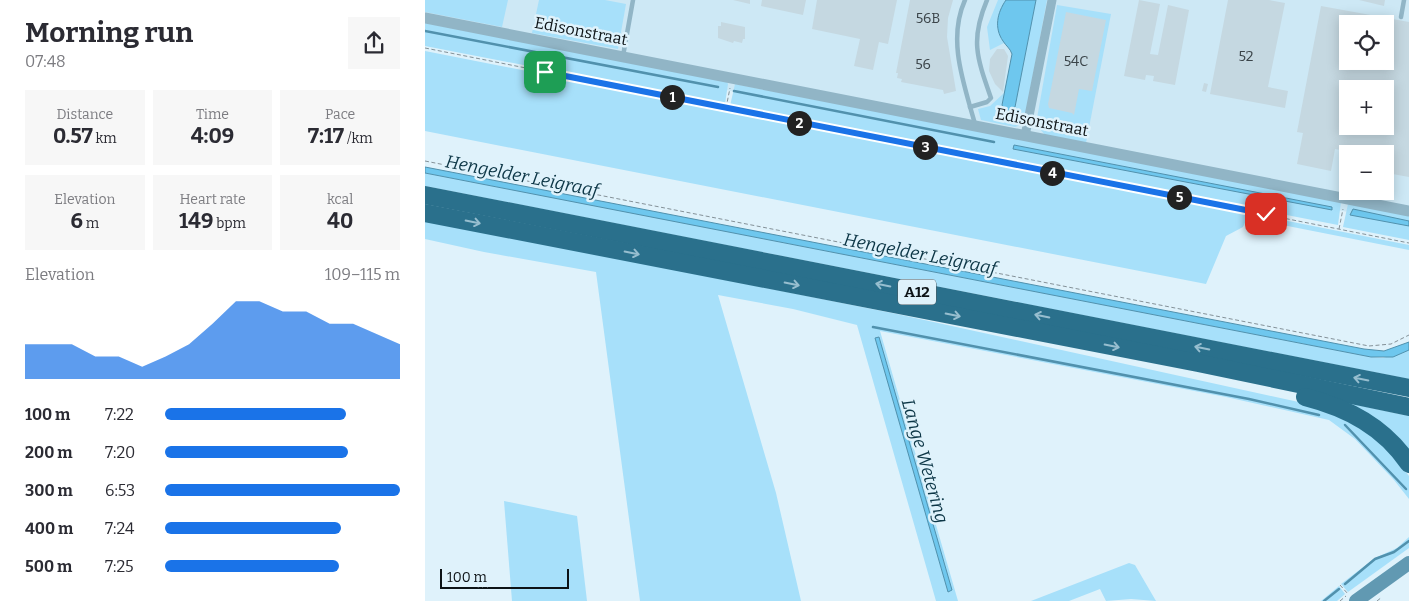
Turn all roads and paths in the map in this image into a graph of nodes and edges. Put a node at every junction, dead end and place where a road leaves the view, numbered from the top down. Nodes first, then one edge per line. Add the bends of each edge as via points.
1 (633, 0) edge
2 (965, 0) edge
3 (987, 0) edge
4 (1052, 0) edge
5 (1404, 0) edge
6 (1401, 17) dead end
7 (425, 18) edge
8 (425, 48) edge
9 (623, 56) junction
10 (732, 77) junction
11 (970, 107) junction
12 (726, 108) junction
13 (975, 126) junction
14 (1025, 136) junction
15 (425, 161) edge
16 (425, 195) edge
17 (1339, 197) edge
18 (1345, 200) edge
19 (1355, 200) edge
20 (1409, 211) edge
21 (425, 213) edge
22 (1339, 229) junction
23 (1409, 243) edge
24 (1409, 335) edge
25 (1198, 363) junction
26 (1409, 388) edge
27 (1409, 407) edge
28 (1409, 464) edge
29 (1409, 563) edge
30 (1340, 585) dead end
31 (1352, 598) edge

1 - 9 lane
2 - 11 lane via 955,34
3 - 11 lane via 977,24 977,59 991,98
4 - 14 street
5 - 6 lane
7 - 9 street, Edisonstraat
8 - 12 path
9 - 10 street, Edisonstraat
10 - 12 path
10 - 13 street, Edisonstraat
11 - 13 lane
12 - 22 path
13 - 14 street, Edisonstraat
14 - 17 street, Edisonstraat
15 - 24 path via 1369,346 1391,344
26 -> 16 highway, A12
18 - 22 path
19 - 20 street, Edisonstraat
21 -> 25 highway, A12
22 - 23 path
25 - 27 highway, A12
25 - 28 highway, A12 via 1348,410 1376,428
29 - 31 main road
30 - 31 path

